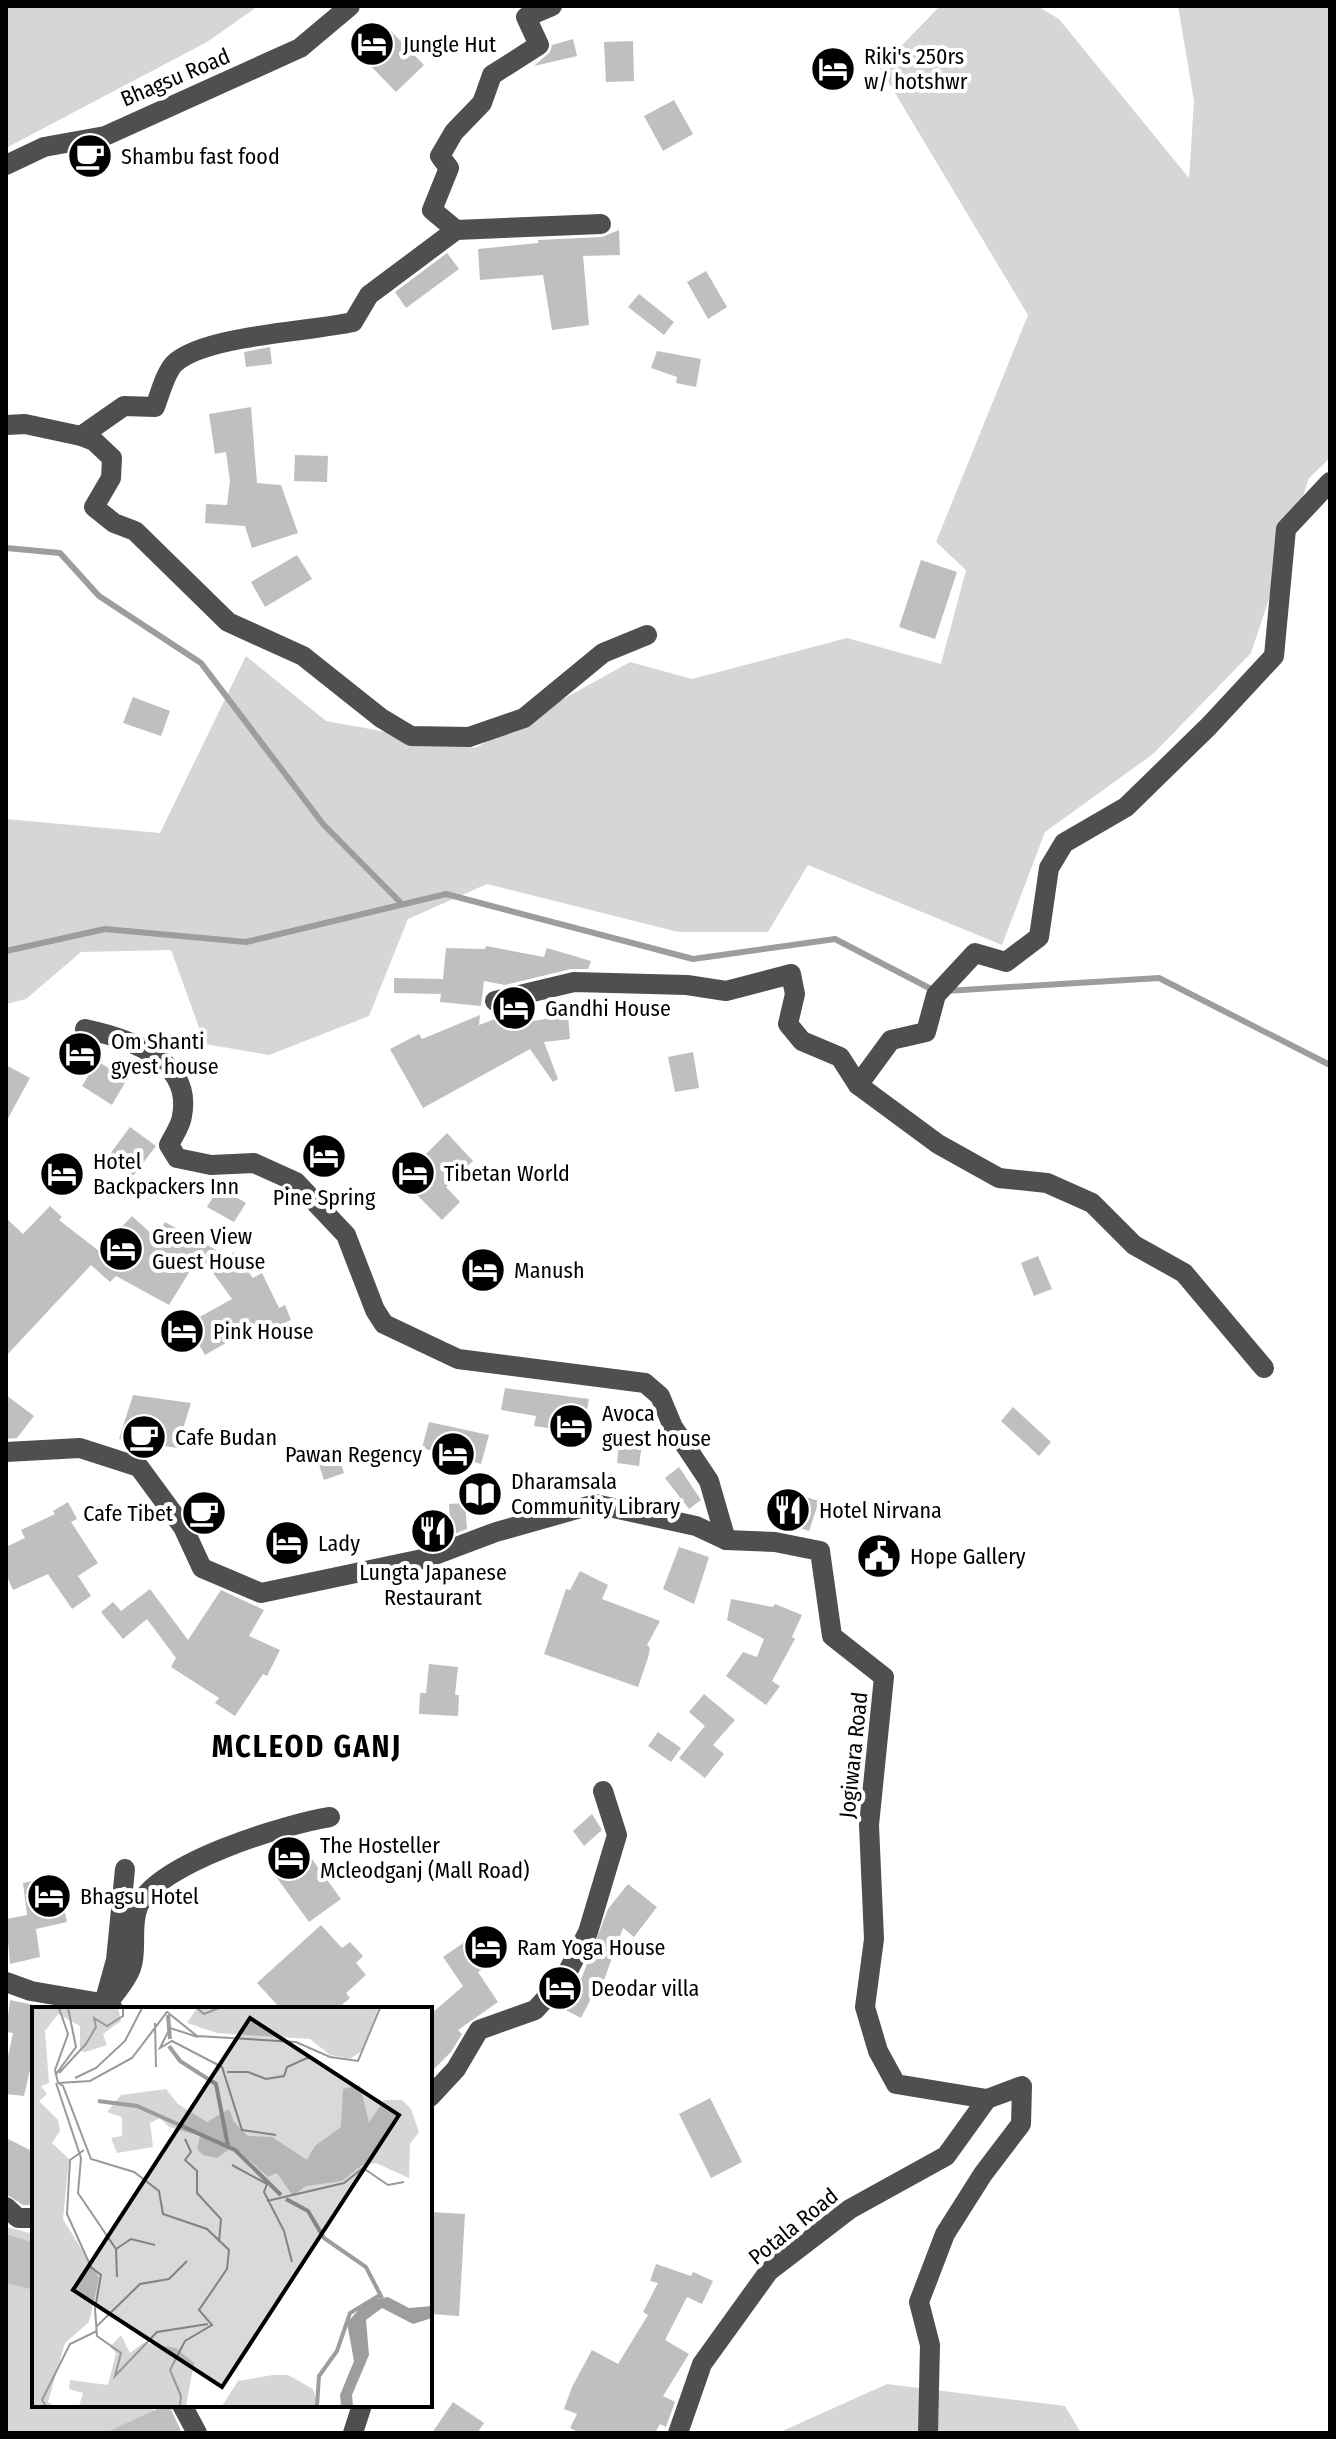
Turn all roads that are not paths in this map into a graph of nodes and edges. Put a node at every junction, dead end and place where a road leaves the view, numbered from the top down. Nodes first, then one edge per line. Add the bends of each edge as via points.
1 (350, 6) edge
2 (552, 6) edge
3 (6, 165) edge
4 (601, 224) dead end
5 (456, 230) junction
6 (6, 425) edge
7 (81, 436) junction
8 (1330, 482) edge
9 (647, 635) dead end
10 (495, 1001) dead end
11 (85, 1029) dead end
12 (858, 1085) junction
13 (1264, 1368) dead end
14 (6, 1452) edge
15 (726, 1540) junction
16 (603, 1791) dead end
17 (330, 1817) dead end
18 (125, 1869) dead end
19 (6, 1982) edge
20 (108, 2006) edge
21 (432, 2095) edge
22 (987, 2099) junction
23 (6, 2207) edge
24 (32, 2218) edge
25 (183, 2407) edge
26 (361, 2407) edge
27 (197, 2433) edge
28 (353, 2433) edge
29 (678, 2433) edge
30 (928, 2433) edge

1 - 3 street, Bhagsu Road via 288,54 105,136 44,147
2 - 5 street via 526,17 539,45 492,75 482,103 440,156 449,168 432,210
4 - 5 street
5 - 7 street via 369,295 353,322 213,344 175,362 155,407 124,406
6 - 7 street
7 - 9 street via 112,458 111,478 94,507 135,531 228,622 303,656 411,736 469,737 524,718 603,653
8 - 12 street via 1286,529 1274,656 1126,807 1064,843 1049,868 1039,937 1006,962 975,953 936,995 926,1032 891,1040
10 - 12 street via 574,982 726,991 791,974 795,994 788,1024 802,1041 840,1057
11 - 15 street via 123,1037 156,1054 180,1083 183,1116 169,1145 177,1158 211,1165 254,1163 296,1182 346,1235 384,1324 458,1359 645,1383 660,1396 673,1427 709,1481
12 - 13 street via 938,1144 999,1178 1047,1183 1092,1203 1134,1245 1184,1273
14 - 15 street, Jogiwara Road via 80,1448 139,1467 183,1527 202,1568 261,1593 427,1558 595,1504 696,1526
15 - 22 street, Jogiwara Road via 820,1551 832,1636 884,1677 869,1825 874,1939 865,2007 878,2051 896,2084
16 - 21 street via 617,1835 588,1932 564,1979 535,2010 479,2030 456,2069
17 - 20 street via 290,1824 217,1851 158,1883 139,1904 132,1968
18 - 20 street
19 - 20 street
22 - 29 street, Potala Road via 946,2156 850,2209 769,2271 702,2364
22 - 30 street, Jogiwara Road via 1022,2086 1021,2124 945,2234 919,2302 930,2345
23 - 24 street via 18,2218
25 - 27 street
26 - 28 street

